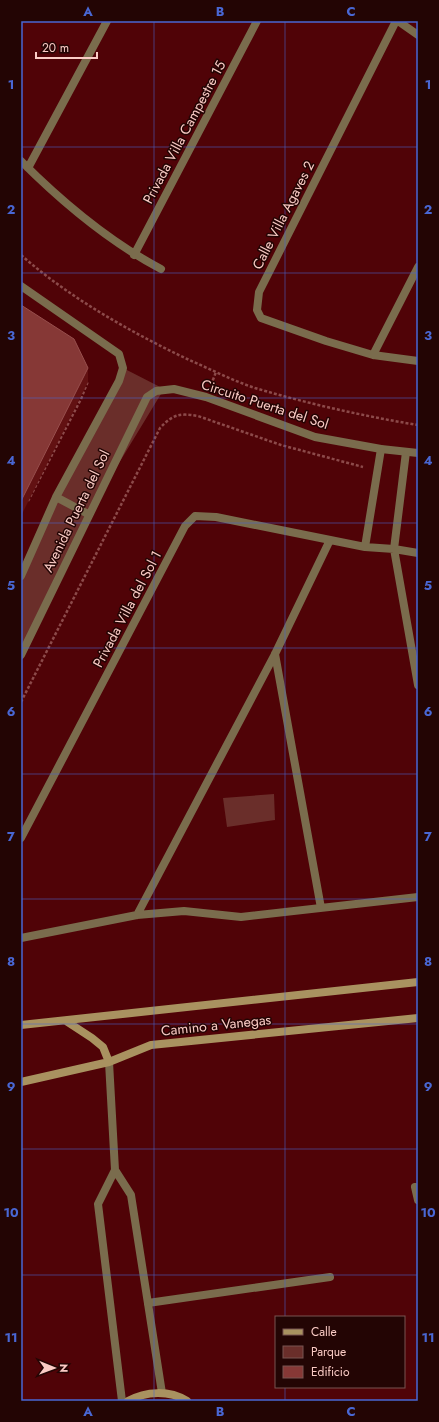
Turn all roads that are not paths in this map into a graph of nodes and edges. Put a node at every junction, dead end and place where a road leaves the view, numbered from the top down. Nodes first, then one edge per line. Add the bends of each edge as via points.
1 (107, 21) edge
2 (257, 21) edge
3 (397, 21) edge
4 (418, 35) edge
5 (21, 161) edge
6 (28, 168) junction
7 (134, 254) junction
8 (418, 267) edge
9 (161, 269) dead end
10 (21, 286) edge
11 (373, 355) junction
12 (418, 361) edge
13 (164, 389) joint
14 (381, 449) junction
15 (406, 452) junction
16 (418, 453) edge
17 (56, 497) junction
18 (88, 514) junction
19 (330, 540) junction
20 (365, 547) junction
21 (394, 549) junction
22 (418, 554) edge
23 (22, 571) edge
24 (275, 654) junction
25 (21, 655) edge
26 (418, 685) edge
27 (21, 838) edge
28 (418, 896) edge
29 (321, 908) junction
30 (137, 915) junction
31 (21, 938) edge
32 (418, 982) edge
33 (418, 1018) edge
34 (66, 1021) junction
35 (21, 1025) edge
36 (109, 1062) junction
37 (21, 1082) edge
38 (115, 1170) junction
39 (415, 1187) dead end
40 (418, 1200) edge
41 (330, 1277) dead end
42 (148, 1302) junction
43 (162, 1393) junction
44 (122, 1401) edge
45 (128, 1401) edge
46 (187, 1401) edge

1 - 6 street
2 - 7 street, Privada Villa Campestre 15
3 - 4 street, Calle Villa Agaves 2
3 - 11 street, Calle Villa Agaves 2 via 259,292 257,301 257,310 261,318
5 - 6 street
6 - 7 street via 80,216
7 - 9 street
8 - 11 street
10 - 17 street, Avenida Puerta del Sol via 119,354 123,368 119,381
11 - 12 street, Calle Villa Agaves 2
13 - 14 street, Circuito Puerta del Sol via 174,388 206,397 315,437
13 - 18 street, Avenida Puerta del Sol via 147,397
14 - 15 street, Circuito Puerta del Sol
14 - 20 street
15 - 16 street, Circuito Puerta del Sol
15 - 21 street
17 - 18 street
17 - 23 street, Avenida Puerta del Sol
18 - 25 street, Avenida Puerta del Sol
19 - 20 street, Privada Villa del Sol 1
19 - 24 street
19 - 27 street, Privada Villa del Sol 1 via 216,517 201,515 190,520
20 - 21 street, Privada Villa del Sol 1
21 - 22 street, Privada Villa del Sol 1
21 - 26 street
24 - 29 street
24 - 30 street
28 - 29 street
29 - 30 street via 241,917 184,911
30 - 31 street
32 - 34 main road, Camino a Vanegas
33 - 36 main road, Camino a Vanegas via 151,1045
34 - 35 main road, Camino a Vanegas
34 - 36 main road via 103,1047
36 - 37 main road, Camino a Vanegas
36 - 38 street
38 - 42 street via 131,1196
38 - 44 street via 98,1204
39 - 40 street
41 - 42 street
42 - 43 street
43 - 45 main road via 148,1393
43 - 46 main road

